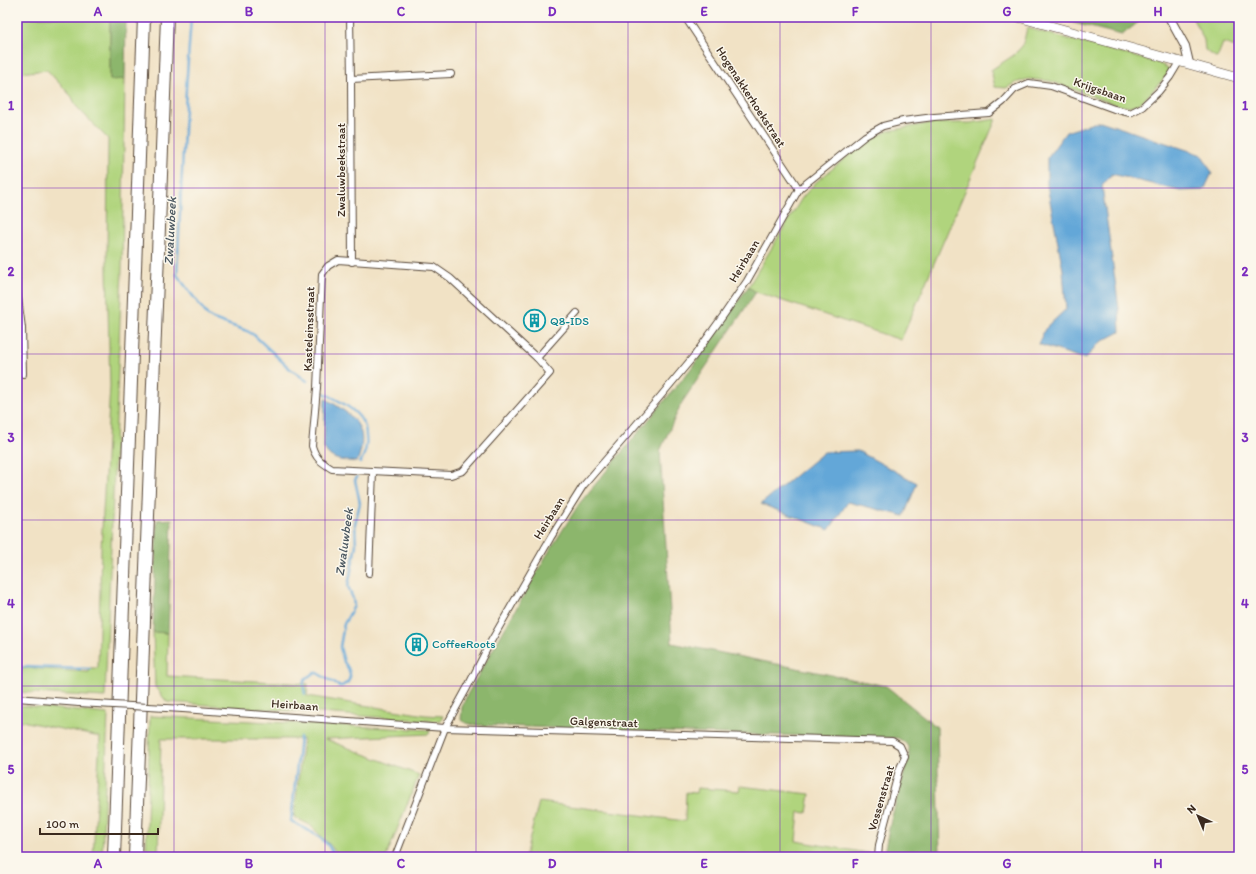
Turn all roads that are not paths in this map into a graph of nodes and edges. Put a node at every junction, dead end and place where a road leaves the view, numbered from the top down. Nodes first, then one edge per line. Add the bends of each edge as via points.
1 (144, 17) edge
2 (167, 17) edge
3 (350, 17) edge
4 (685, 17) edge
5 (1018, 17) edge
6 (1169, 17) edge
7 (1178, 62) junction
8 (1189, 63) junction
9 (451, 74) dead end
10 (1239, 78) edge
11 (351, 79) junction
12 (1015, 89) joint
13 (799, 189) junction
14 (352, 262) junction
15 (17, 290) edge
16 (577, 313) dead end
17 (537, 358) junction
18 (23, 374) dead end
19 (373, 472) junction
20 (369, 573) dead end
21 (17, 698) edge
22 (445, 728) junction
23 (900, 746) joint
24 (114, 857) edge
25 (135, 857) edge
26 (395, 857) edge
27 (878, 857) edge

1 - 24 highway
2 - 25 highway
3 - 11 street, Zwaluwbeekstraat
4 - 13 street, Hogenakkerhoekstraat
5 - 7 main road
6 - 8 street via 1185,46
7 - 8 main road
7 - 12 street, Krijgsbaan via 1159,91 1142,107 1130,112 1114,109 1051,86 1029,83
8 - 10 main road
9 - 11 street
11 - 14 street, Zwaluwbeekstraat
12 - 13 street, Heirbaan via 989,113 926,118 883,126 865,136
13 - 22 street, Heirbaan via 747,281 694,356 583,486 519,591
14 - 17 street, Kasteleinsstraat via 434,267 450,278
14 - 19 street, Kasteleinsstraat via 338,260 328,266 322,274 312,446 315,456 322,464 332,469
15 - 18 street via 22,328
16 - 17 street
17 - 19 street, Kasteleinsstraat via 550,373 463,471 451,475
19 - 20 street
21 - 22 street, Heirbaan, bridge
22 - 23 street, Galgenstraat via 892,742
22 - 26 street
23 - 27 street, Vossenstraat via 905,757 899,770

